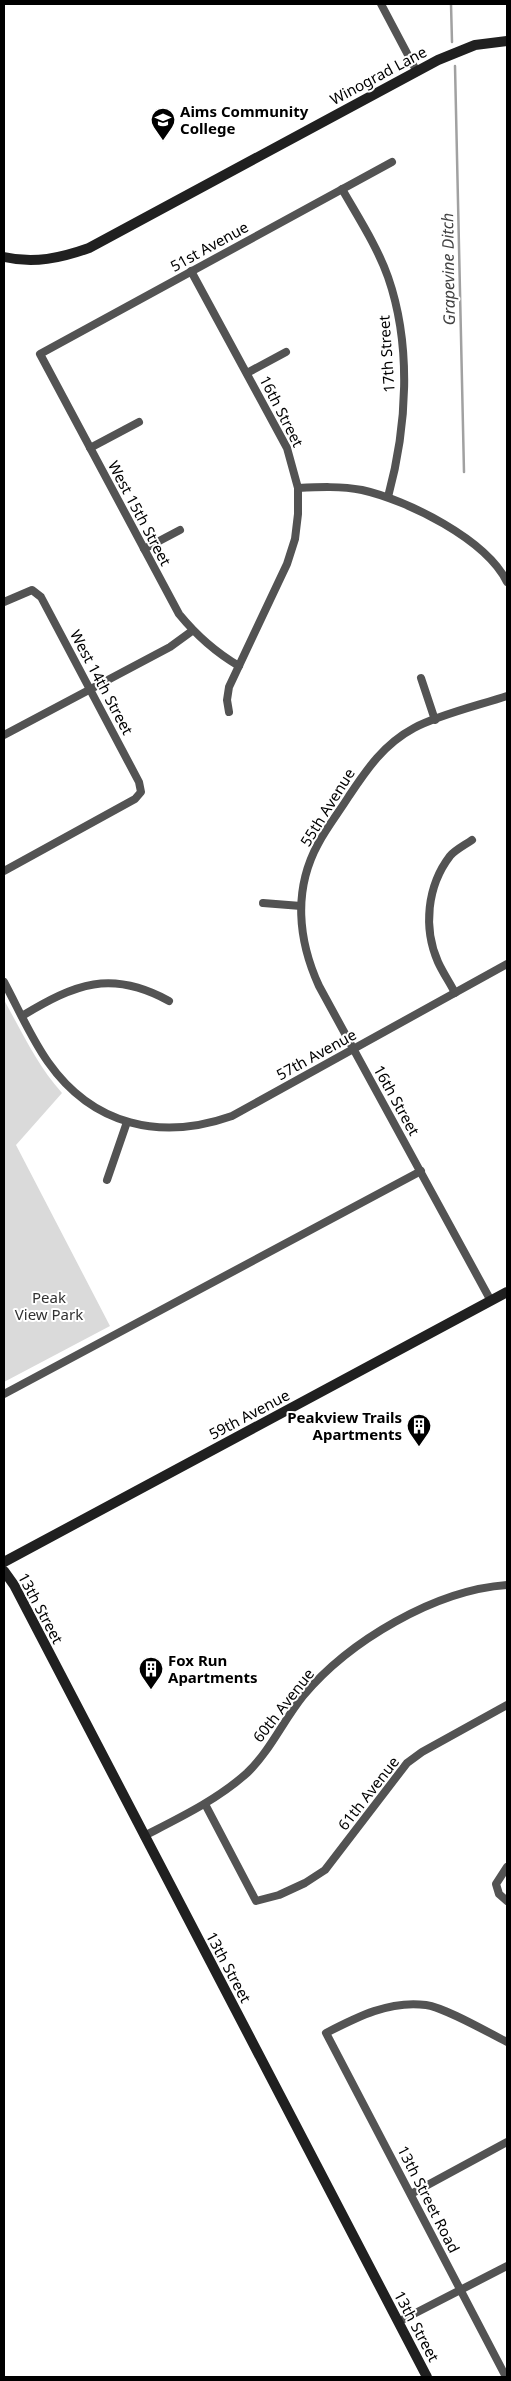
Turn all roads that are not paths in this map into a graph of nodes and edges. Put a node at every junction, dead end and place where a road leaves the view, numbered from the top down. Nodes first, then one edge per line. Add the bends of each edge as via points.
1 (381, 4) edge
2 (507, 41) edge
3 (417, 72) junction
4 (392, 162) dead end
5 (342, 189) junction
6 (4, 258) edge
7 (191, 271) junction
8 (286, 352) dead end
9 (40, 354) joint
10 (247, 373) junction
11 (139, 422) dead end
12 (90, 448) junction
13 (298, 488) junction
14 (388, 497) junction
15 (180, 530) dead end
16 (144, 549) junction
17 (507, 582) edge
18 (4, 602) edge
19 (192, 631) junction
20 (239, 666) junction
21 (421, 678) dead end
22 (90, 689) junction
23 (507, 696) edge
24 (229, 712) dead end
25 (435, 720) junction
26 (4, 735) edge
27 (472, 840) dead end
28 (4, 871) edge
29 (263, 903) dead end
30 (301, 906) junction
31 (507, 964) edge
32 (4, 982) edge
33 (455, 993) junction
34 (169, 1001) dead end
35 (22, 1016) junction
36 (354, 1050) junction
37 (127, 1122) junction
38 (421, 1172) junction
39 (106, 1180) dead end
40 (507, 1292) edge
41 (491, 1301) junction
42 (4, 1394) edge
43 (4, 1562) edge
44 (4, 1571) edge
45 (507, 1585) edge
46 (507, 1705) edge
47 (205, 1804) junction
48 (144, 1836) junction
49 (507, 1867) edge
50 (507, 1901) edge
51 (507, 2042) edge
52 (507, 2142) edge
53 (411, 2194) junction
54 (507, 2266) edge
55 (460, 2290) junction
56 (398, 2322) junction
57 (427, 2377) edge
58 (506, 2377) edge

1 - 3 street
2 - 3 street, Winograd Lane via 475,46
3 - 6 street, Winograd Lane via 89,248 56,258 24,261
4 - 5 street, 51st Avenue
5 - 7 street, 51st Avenue
5 - 14 street, 17th Street via 387,274 401,332 403,426 398,462
7 - 9 street, 51st Avenue
7 - 10 street, 16th Street
8 - 10 street
9 - 12 street, West 15th Street
10 - 13 street, 16th Street via 287,448
11 - 12 street
12 - 16 street, West 15th Street
13 - 14 street via 328,486
13 - 20 street, 16th Street via 298,514 287,564
14 - 17 street via 416,509 473,544 494,562
15 - 16 street
16 - 19 street, West 15th Street via 179,614
18 - 22 street, West 14th Street via 32,590 41,596
19 - 20 street, West 15th Street via 217,653
19 - 22 street via 170,647
20 - 24 street, 16th Street via 226,700
21 - 25 street
22 - 26 street
22 - 28 street, West 14th Street via 139,782 141,792 135,799
23 - 25 street, 55th Avenue
25 - 30 street, 55th Avenue via 400,736 371,763 318,842 303,883
27 - 33 street via 451,855 436,882 429,907 433,947
29 - 30 street
30 - 36 street, 16th Street via 302,937 310,966
31 - 33 street, 57th Avenue
32 - 35 street, 57th Avenue
33 - 36 street, 57th Avenue
34 - 35 street via 143,988 106,982 64,992
35 - 37 street, 57th Avenue via 47,1061 68,1086 86,1102
36 - 37 street, 57th Avenue via 247,1108 213,1122 170,1128
36 - 38 street, 16th Street
37 - 39 street
38 - 41 street, 16th Street
38 - 42 street
40 - 41 street, 59th Avenue
41 - 43 street, 59th Avenue
44 - 48 street, 13th Street
45 - 47 street, 60th Avenue via 482,1587 427,1605 353,1647 302,1697 247,1773
46 - 47 street, 61th Avenue via 407,1763 325,1870 279,1895 256,1901
47 - 48 street, 60th Avenue
48 - 56 street, 13th Street
49 - 50 street via 496,1884 499,1894
51 - 53 street, 13th Street Road via 426,2006 401,2005 380,2009 326,2033
52 - 53 street
53 - 55 street, 13th Street Road
54 - 55 street
55 - 56 street
55 - 58 street, 13th Street Road
56 - 57 street, 13th Street

